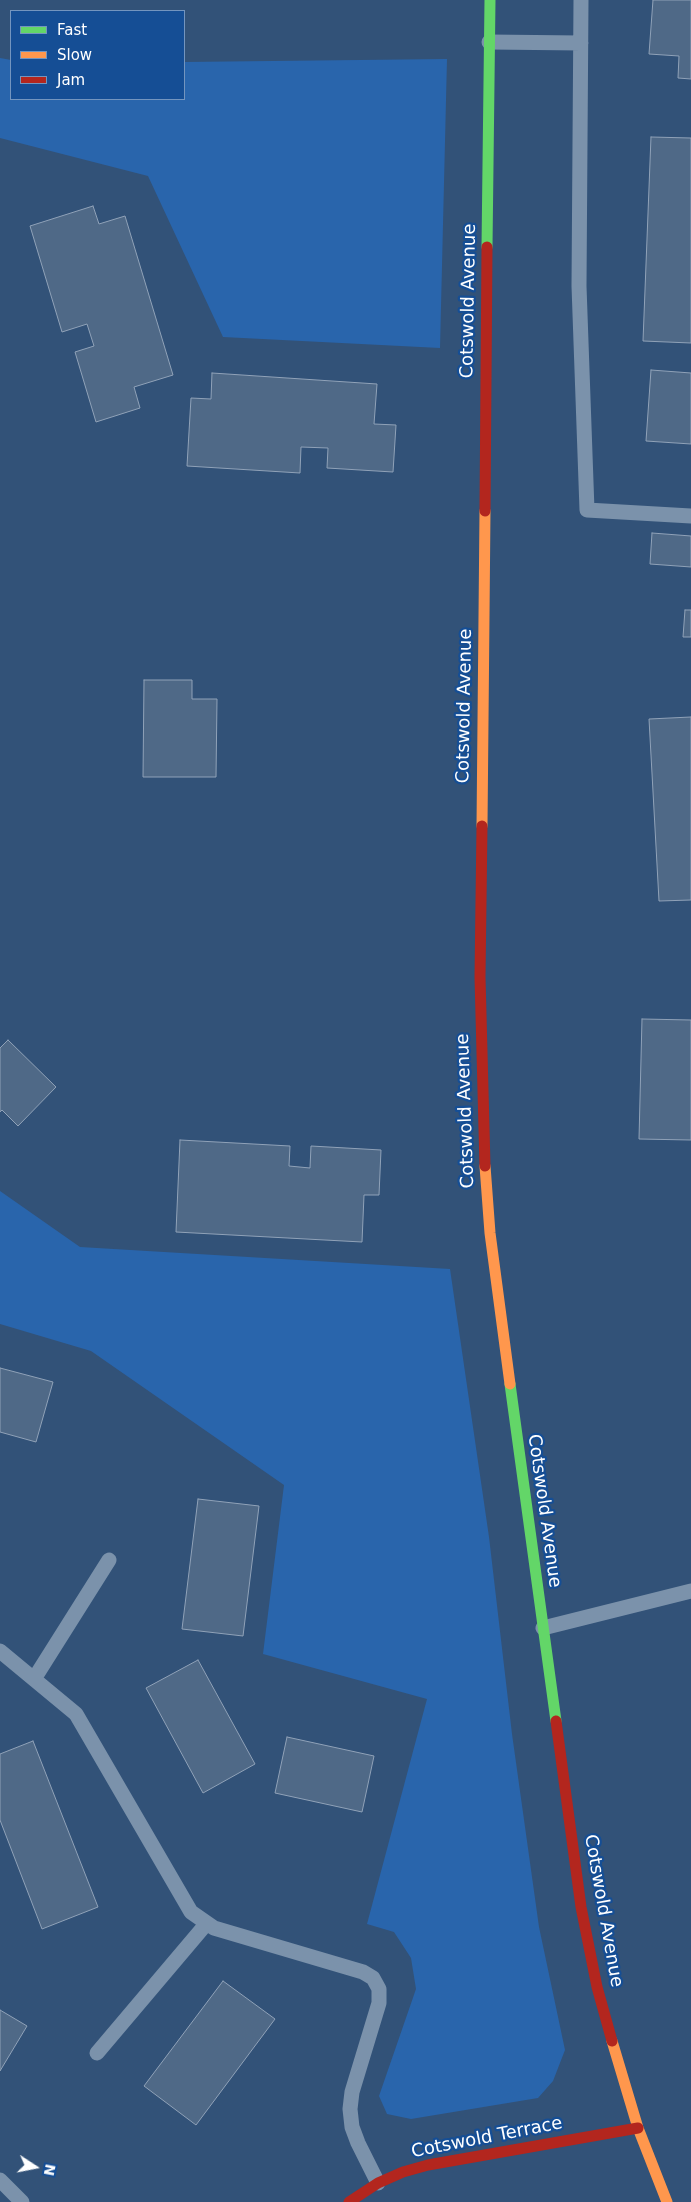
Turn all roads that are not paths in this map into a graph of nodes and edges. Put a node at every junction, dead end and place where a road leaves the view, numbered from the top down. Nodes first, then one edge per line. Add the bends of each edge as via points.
1 (490, 0) edge
2 (581, 0) edge
3 (489, 42) junction
4 (581, 43) junction
5 (691, 516) edge
6 (109, 1560) dead end
7 (691, 1591) edge
8 (543, 1628) junction
9 (0, 1651) edge
10 (34, 1680) junction
11 (207, 1923) junction
12 (97, 2053) dead end
13 (638, 2128) junction
14 (0, 2180) edge
15 (378, 2183) junction
16 (22, 2202) edge
17 (349, 2202) edge
18 (668, 2202) edge

1 - 3 street, Cotswold Avenue
2 - 4 lane
3 - 4 lane
3 - 8 street, Cotswold Avenue via 480,977 484,1155 498,1301
4 - 5 lane via 579,286 587,510
6 - 10 lane
7 - 8 lane
8 - 13 street, Cotswold Avenue via 581,1906 597,1987
9 - 10 lane
10 - 11 lane via 76,1714 191,1912
11 - 12 lane
11 - 15 lane via 214,1928 363,1972 373,1978 379,1989 379,2003 352,2092 350,2109 358,2143
13 - 15 street, Cotswold Terrace via 428,2165
13 - 18 street, Cotswold Avenue
14 - 16 lane
15 - 17 street, Cotswold Terrace

